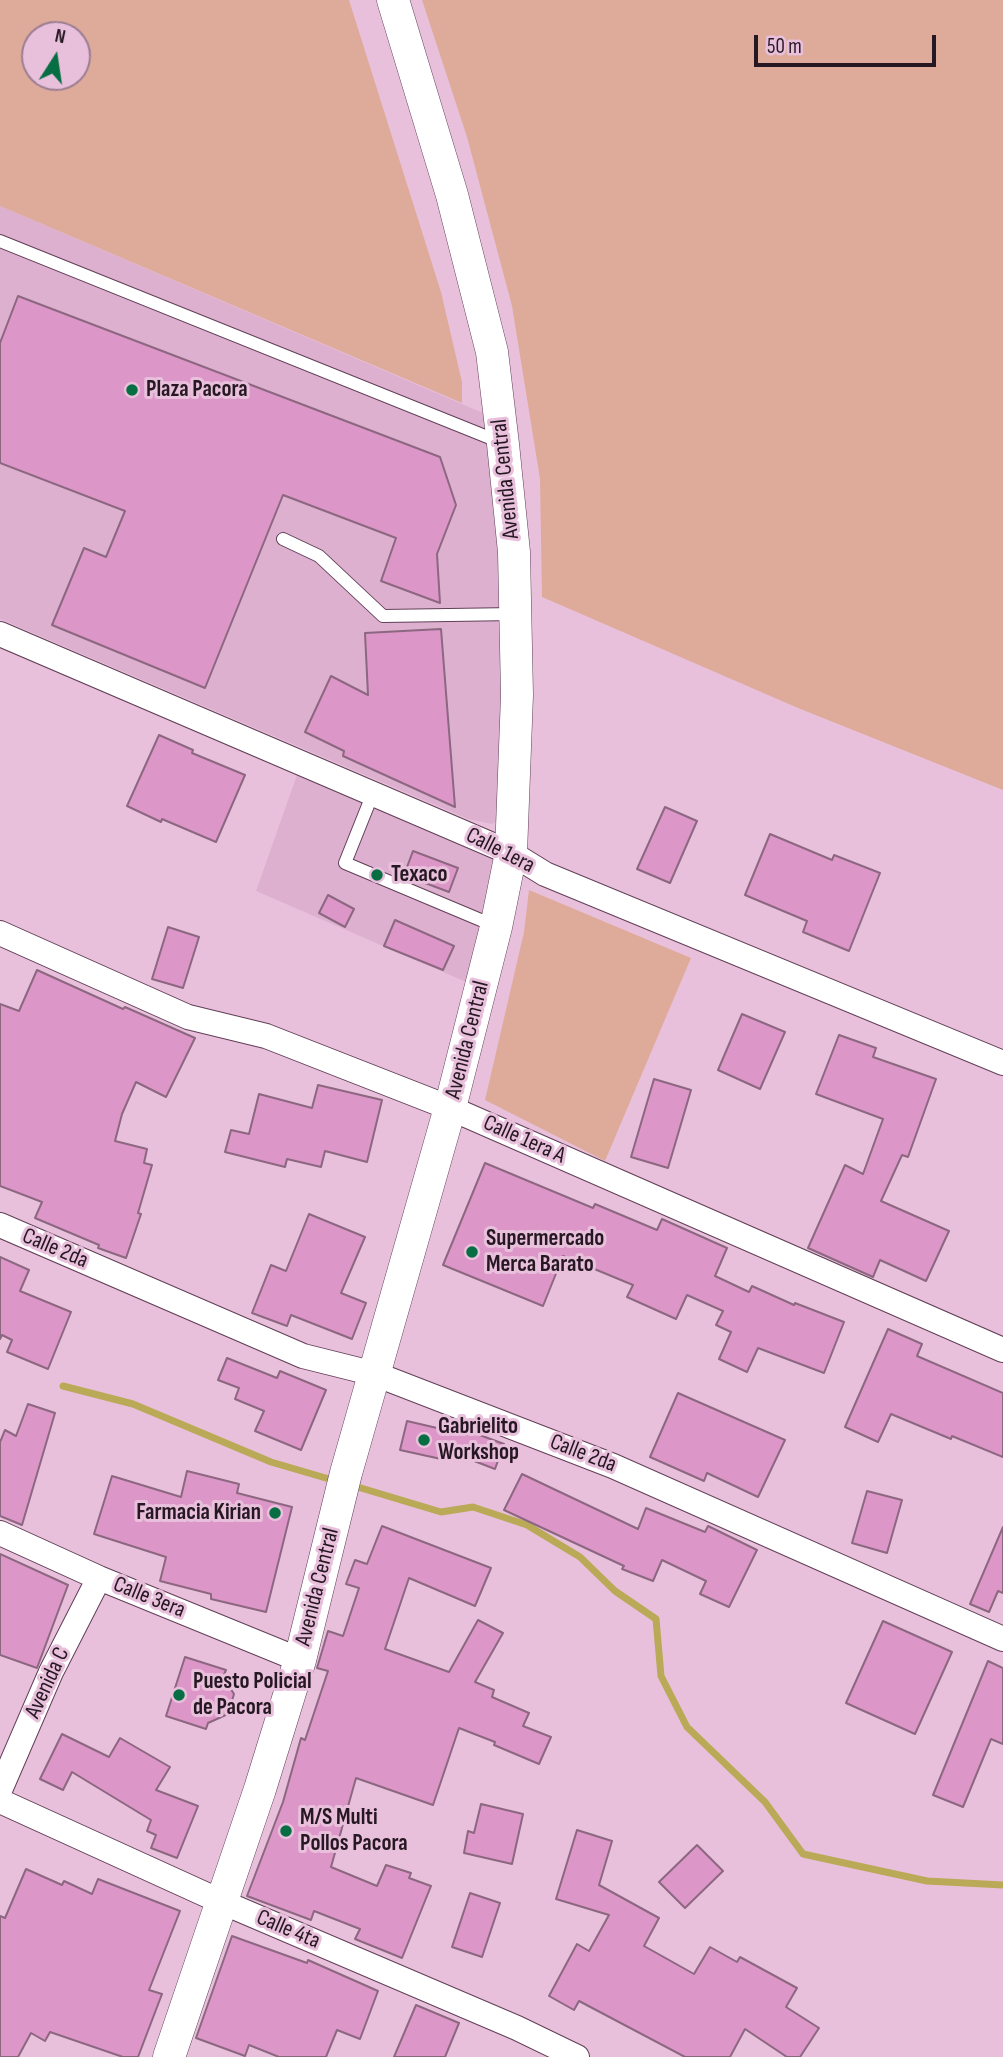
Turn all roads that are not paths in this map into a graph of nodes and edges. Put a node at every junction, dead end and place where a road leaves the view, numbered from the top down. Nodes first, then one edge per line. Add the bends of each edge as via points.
1 (393, 0) edge
2 (0, 241) edge
3 (503, 444) junction
4 (283, 539) dead end
5 (515, 614) junction
6 (0, 634) edge
7 (373, 793) junction
8 (511, 853) junction
9 (496, 927) junction
10 (0, 933) edge
11 (1003, 1063) edge
12 (450, 1108) junction
13 (0, 1226) edge
14 (1003, 1350) edge
15 (375, 1374) junction
16 (0, 1533) edge
17 (99, 1578) junction
18 (1003, 1639) edge
19 (300, 1660) junction
20 (0, 1790) edge
21 (0, 1801) edge
22 (222, 1902) junction
23 (529, 2047) edge
24 (169, 2057) edge
25 (577, 2057) edge

1 - 3 street, Avenida Central via 456,208 492,352
2 - 3 lane
3 - 5 street, Avenida Central
4 - 5 lane via 319,556 383,616
5 - 8 street, Avenida Central
6 - 7 street, Calle 1era
7 - 8 street, Calle 1era
7 - 9 lane via 345,863
8 - 9 street, Avenida Central
8 - 11 street, Calle 1era via 545,874
9 - 12 street, Avenida Central
10 - 12 street, Calle 1era A via 188,1017 267,1036
12 - 14 street, Calle 1era A
12 - 15 street, Avenida Central
13 - 15 street, Calle 2da via 303,1356
15 - 18 street, Calle 2da via 613,1465
15 - 19 street, Avenida Central
16 - 17 street, Calle 3era
17 - 19 street, Calle 3era
17 - 20 street, Avenida C via 51,1672
19 - 22 street, Avenida Central
21 - 22 street, Calle 4ta
22 - 23 street, Calle 4ta
22 - 24 street, Avenida Central
23 - 25 street, Calle 4ta

